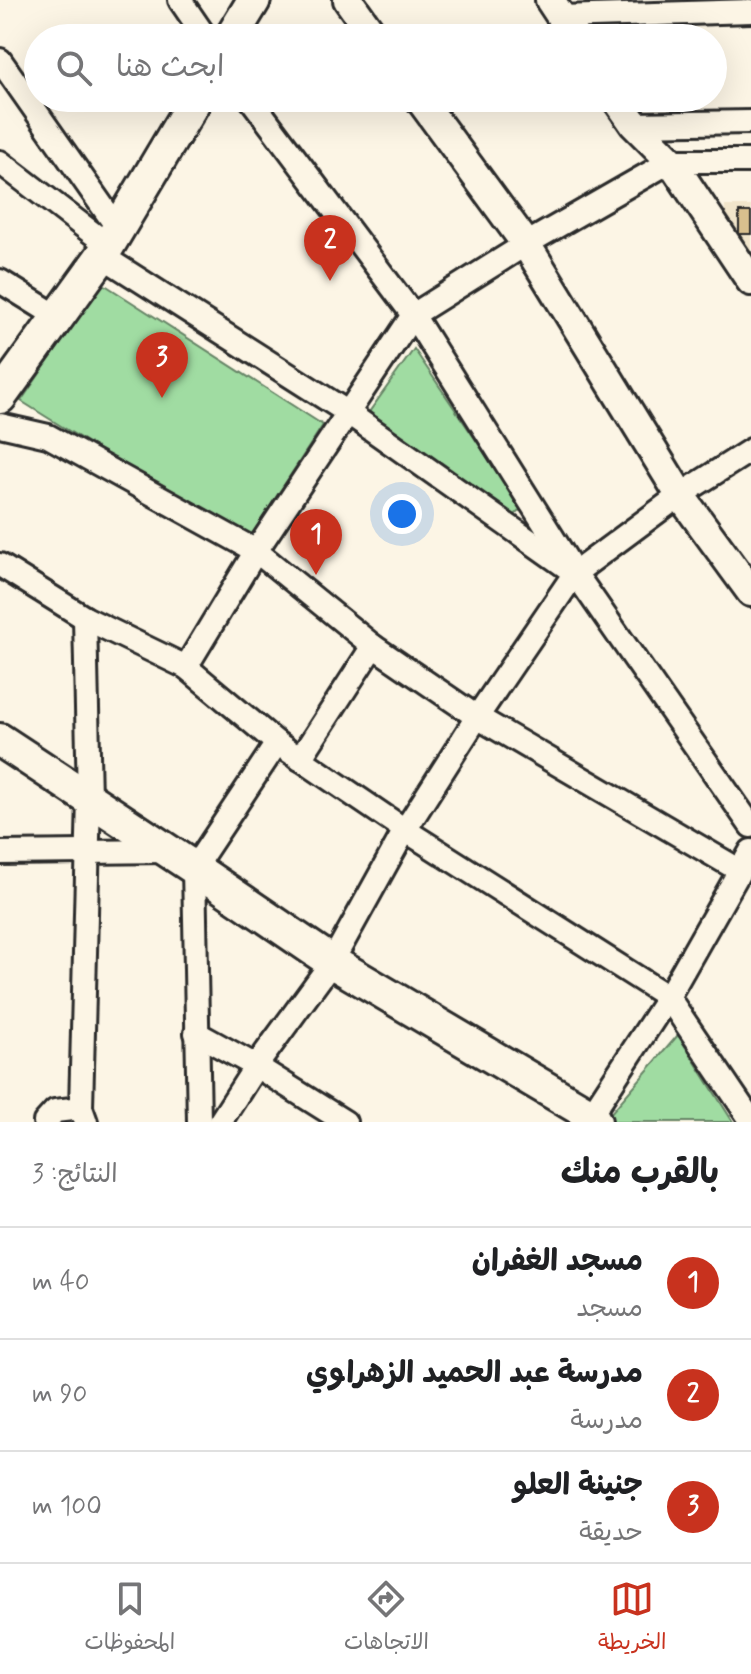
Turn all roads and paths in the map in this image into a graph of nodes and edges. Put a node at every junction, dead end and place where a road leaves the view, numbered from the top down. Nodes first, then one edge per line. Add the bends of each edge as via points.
1 (180, 0) edge
2 (254, 0) edge
3 (348, 0) edge
4 (751, 11) edge
5 (562, 18) edge
6 (196, 24) edge
7 (239, 24) edge
8 (365, 24) edge
9 (0, 60) edge
10 (24, 100) edge
11 (31, 112) edge
12 (188, 112) edge
13 (261, 112) edge
14 (429, 112) edge
15 (626, 112) edge
16 (751, 122) edge
17 (634, 124) junction
18 (671, 161) junction
19 (751, 161) edge
20 (0, 162) edge
21 (110, 244) junction
22 (526, 244) junction
23 (0, 281) edge
24 (751, 281) edge
25 (413, 315) junction
26 (58, 317) junction
27 (0, 397) edge
28 (347, 412) junction
29 (0, 425) edge
30 (751, 450) edge
31 (680, 495) junction
32 (256, 551) junction
33 (0, 565) edge
34 (575, 573) junction
35 (751, 592) edge
36 (85, 618) junction
37 (373, 646) junction
38 (186, 667) junction
39 (477, 717) junction
40 (0, 740) edge
41 (277, 743) junction
42 (300, 759) junction
43 (89, 798) junction
44 (751, 826) edge
45 (405, 830) junction
46 (88, 852) junction
47 (0, 853) edge
48 (182, 859) junction
49 (745, 861) edge
50 (332, 962) junction
51 (668, 997) junction
52 (196, 1033) junction
53 (256, 1066) junction
54 (83, 1115) edge
55 (589, 1120) edge
56 (751, 1120) edge
57 (45, 1122) edge
58 (199, 1122) edge
59 (220, 1122) edge
60 (345, 1122) edge

1 - 6 street
2 - 7 main road
3 - 8 street
4 - 5 street
9 - 10 street
11 - 21 street
12 - 21 main road
13 - 25 street
14 - 22 street
15 - 17 street
16 - 17 street
17 - 18 street
18 - 19 street
18 - 22 street
18 - 24 street
20 - 21 street
21 - 26 main road
21 - 28 street
22 - 25 street
22 - 31 street
23 - 26 street
25 - 28 street
25 - 34 street
26 - 27 main road
28 - 32 street
28 - 34 street
29 - 32 street via 48,436
30 - 31 street
31 - 34 street
31 - 35 street
32 - 37 street
32 - 38 street
33 - 36 street
34 - 39 street
34 - 44 street
36 - 38 street
36 - 43 street
37 - 39 street
37 - 42 street
38 - 41 street
39 - 45 street
39 - 49 street
40 - 43 main road
41 - 42 street
41 - 48 street
42 - 45 street
43 - 46 street
43 - 48 main road
45 - 50 street
45 - 51 street
46 - 47 street
46 - 48 street
46 - 54 street
48 - 50 main road
48 - 52 street
49 - 51 street
50 - 53 street
50 - 55 main road
51 - 55 street
51 - 56 street
52 - 53 street
52 - 58 street
53 - 59 street
53 - 60 street
54 - 57 street via 55,1111

